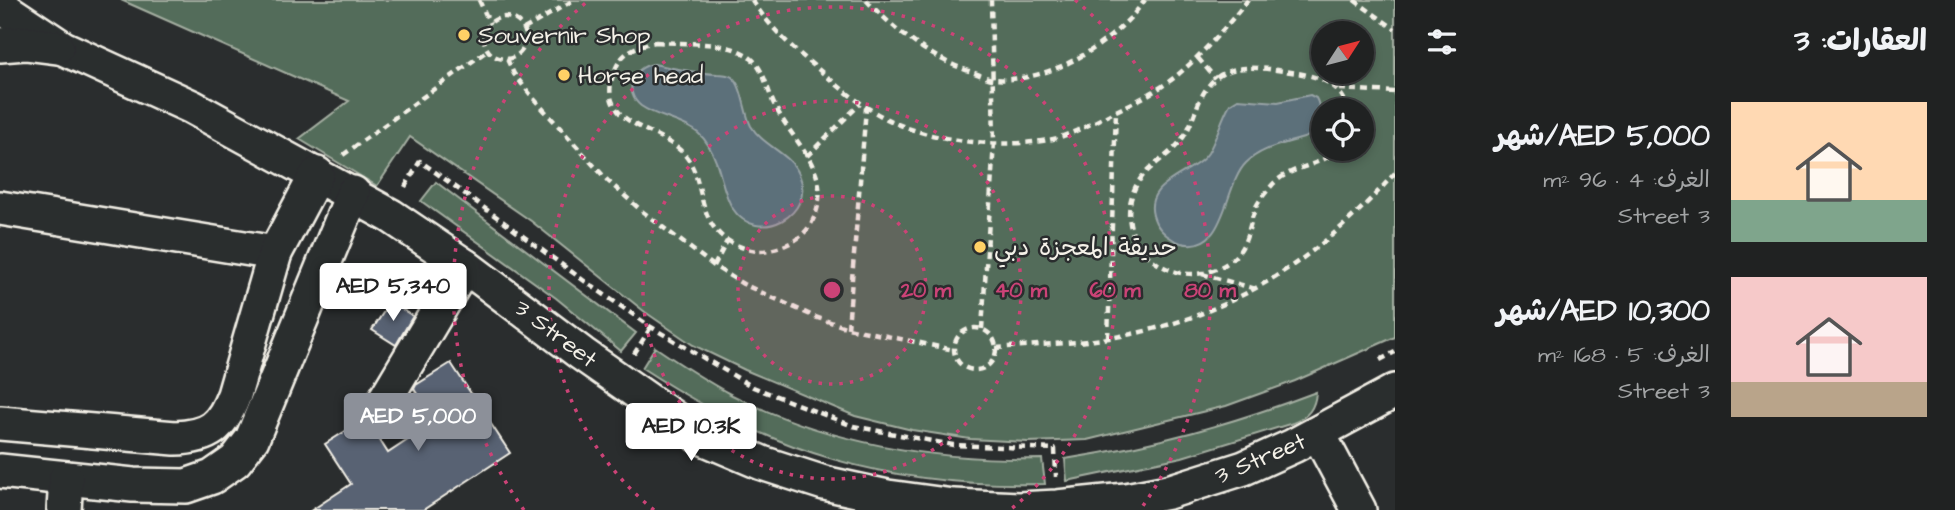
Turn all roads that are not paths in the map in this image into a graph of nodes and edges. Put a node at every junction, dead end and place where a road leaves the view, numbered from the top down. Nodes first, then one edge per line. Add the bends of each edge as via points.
1 (0, 6) edge
2 (0, 45) edge
3 (63, 48) junction
4 (317, 174) junction
5 (353, 193) junction
6 (0, 208) edge
7 (275, 253) junction
8 (465, 266) junction
9 (1395, 391) edge
10 (377, 412) dead end
11 (0, 423) edge
12 (1318, 433) junction
13 (0, 471) edge
14 (65, 494) edge
15 (1359, 510) edge

1 - 3 street, 3 Street
2 - 3 street, 3 Street
3 - 4 street, 3 Street via 192,107
4 - 5 street, 3 Street
4 - 7 street
5 - 8 street, 3 Street
5 - 14 street via 252,439 235,461 212,477 186,486
6 - 7 street
7 - 11 street via 234,395 227,414 214,429 195,438 175,438
8 - 10 street
8 - 12 street, 3 Street via 701,437 824,483 888,497 1019,509 1126,500 1208,481
9 - 12 street, 3 Street
12 - 15 street
13 - 14 street

